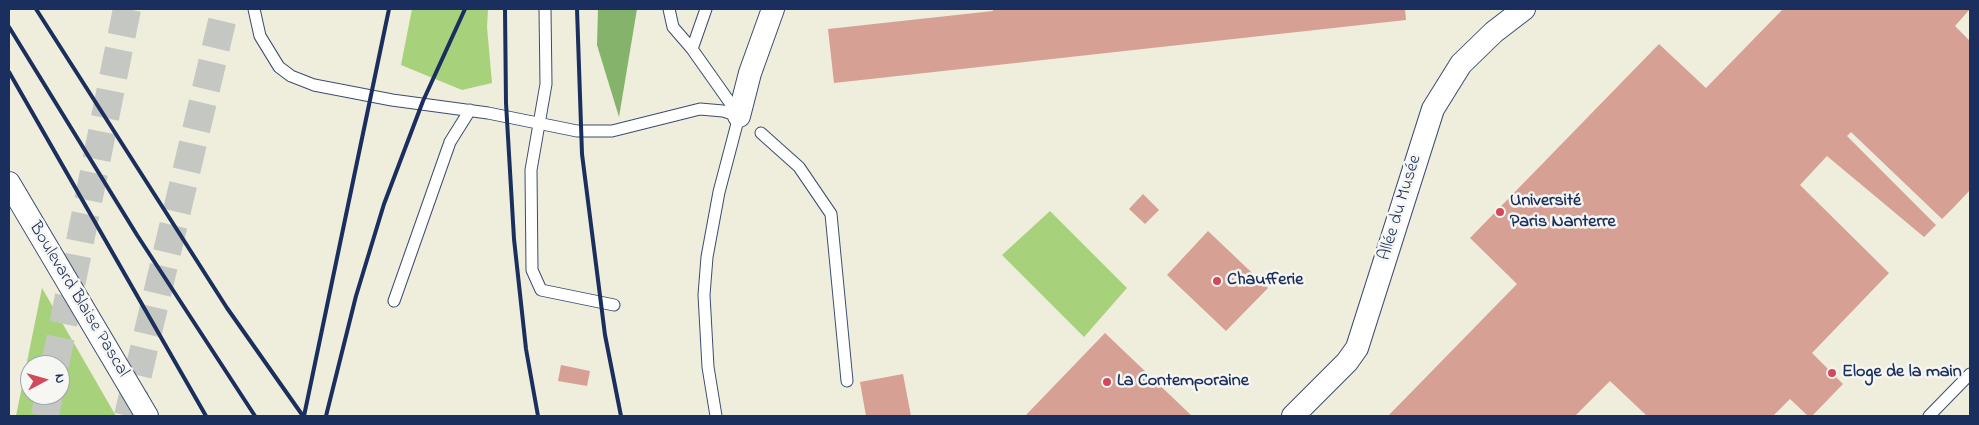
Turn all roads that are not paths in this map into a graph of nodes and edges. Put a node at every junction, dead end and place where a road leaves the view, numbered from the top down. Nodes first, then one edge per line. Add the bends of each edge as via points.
1 (254, 9) edge
2 (545, 9) edge
3 (669, 9) edge
4 (706, 9) edge
5 (773, 9) edge
6 (1524, 9) edge
7 (692, 49) junction
8 (470, 110) junction
9 (740, 116) junction
10 (540, 123) junction
11 (761, 132) dead end
12 (9, 183) edge
13 (394, 301) dead end
14 (614, 305) dead end
15 (1970, 374) edge
16 (847, 381) dead end
17 (147, 416) edge
18 (716, 416) edge
19 (1293, 416) edge
20 (1929, 416) edge

1 - 8 lane via 260,36 279,67 291,76 323,87
2 - 10 lane via 546,84
3 - 7 lane via 673,27
4 - 7 lane
5 - 9 street via 750,73
6 - 19 street, Allée du Musée via 1461,64 1433,109 1357,348
7 - 9 lane
8 - 10 lane
8 - 13 lane via 450,142
9 - 10 lane via 700,109 612,131 577,131
9 - 18 lane via 707,256 704,295 708,367
10 - 14 lane via 531,170 532,270 541,290
11 - 16 lane via 799,167 831,214
12 - 17 street, Boulevard Blaise Pascal
15 - 20 lane

